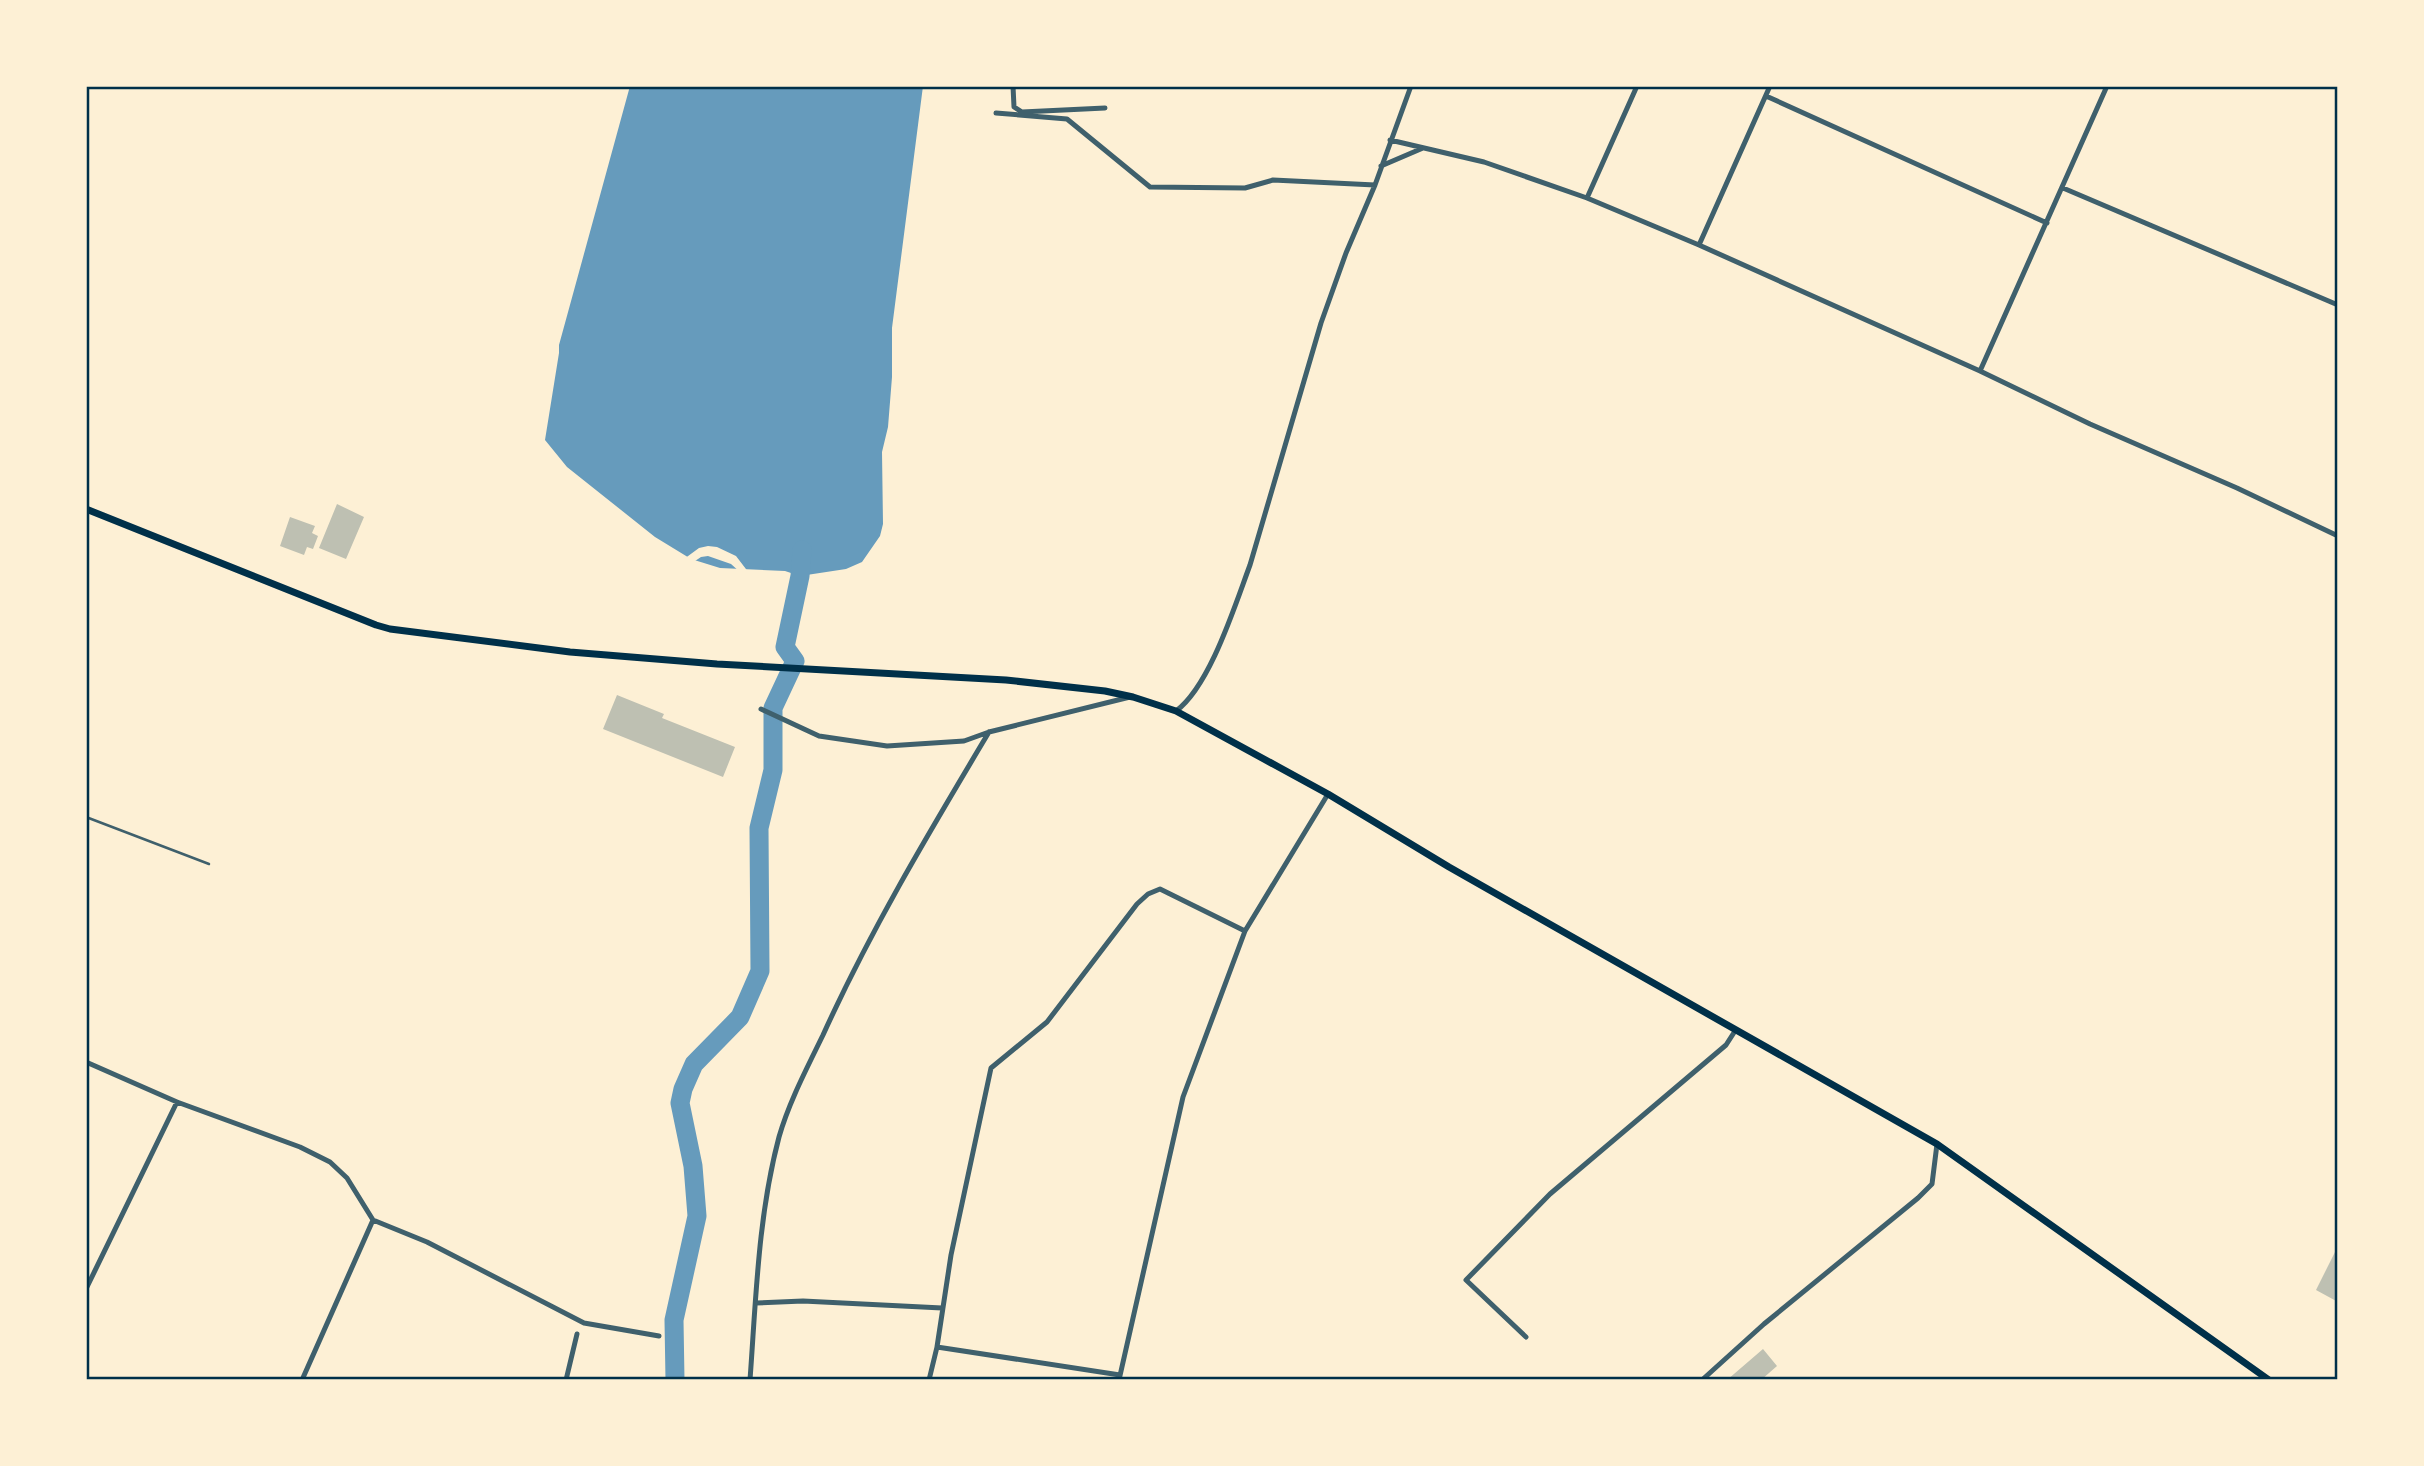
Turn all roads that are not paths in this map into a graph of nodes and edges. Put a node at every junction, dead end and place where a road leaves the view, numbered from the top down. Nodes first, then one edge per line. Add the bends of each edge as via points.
1 (1013, 86) edge
2 (1411, 86) edge
3 (1637, 86) edge
4 (1770, 86) edge
5 (2107, 86) edge
6 (1766, 96) junction
7 (1105, 108) dead end
8 (996, 113) dead end
9 (1391, 140) junction
10 (1424, 148) junction
11 (1381, 166) junction
12 (1375, 185) junction
13 (2063, 188) junction
14 (1587, 198) junction
15 (2047, 223) junction
16 (1699, 245) junction
17 (2338, 305) edge
18 (1980, 371) junction
19 (86, 509) edge
20 (2338, 536) edge
21 (1133, 697) junction
22 (761, 709) dead end
23 (1176, 711) junction
24 (989, 732) junction
25 (1328, 794) junction
26 (86, 817) edge
27 (209, 864) dead end
28 (1245, 931) junction
29 (1735, 1031) junction
30 (86, 1062) edge
31 (177, 1102) junction
32 (1937, 1144) junction
33 (373, 1220) junction
34 (86, 1289) edge
35 (756, 1303) junction
36 (942, 1308) junction
37 (577, 1334) dead end
38 (659, 1336) dead end
39 (1526, 1337) dead end
40 (937, 1347) junction
41 (1120, 1377) edge
42 (302, 1380) edge
43 (566, 1380) edge
44 (750, 1380) edge
45 (929, 1380) edge
46 (1702, 1380) edge
47 (2269, 1380) edge

1 - 7 street via 1014,107 1023,112
2 - 9 street
3 - 14 street
4 - 6 street
5 - 13 street
6 - 15 street
6 - 16 street
8 - 12 street via 1067,119 1150,187 1245,188 1273,180
9 - 10 street
9 - 11 street
10 - 11 street
10 - 14 street via 1484,162
11 - 12 street
12 - 23 street via 1321,323 1238,597 1210,664 1186,704
13 - 15 street
13 - 17 street
14 - 16 street
15 - 18 street
16 - 18 street
18 - 20 street
19 - 21 main road via 376,625 570,652 1006,680
21 - 23 main road
21 - 24 street
22 - 24 street via 819,736 887,746 964,741
23 - 25 main road
24 - 35 street via 884,911 789,1108 763,1217
25 - 28 street
25 - 29 main road
26 - 27 lane
28 - 36 street via 1160,889 1148,894 1046,1022 991,1068
28 - 41 street via 1183,1097
29 - 32 main road
29 - 39 street via 1726,1045 1550,1194 1466,1280
30 - 31 street
31 - 33 street via 330,1162 347,1178
31 - 34 street
32 - 46 street via 1932,1184
32 - 47 main road
33 - 38 street via 427,1242 584,1323
33 - 42 street
35 - 36 street
35 - 44 street
36 - 40 street
37 - 43 street
40 - 41 street
40 - 45 street

